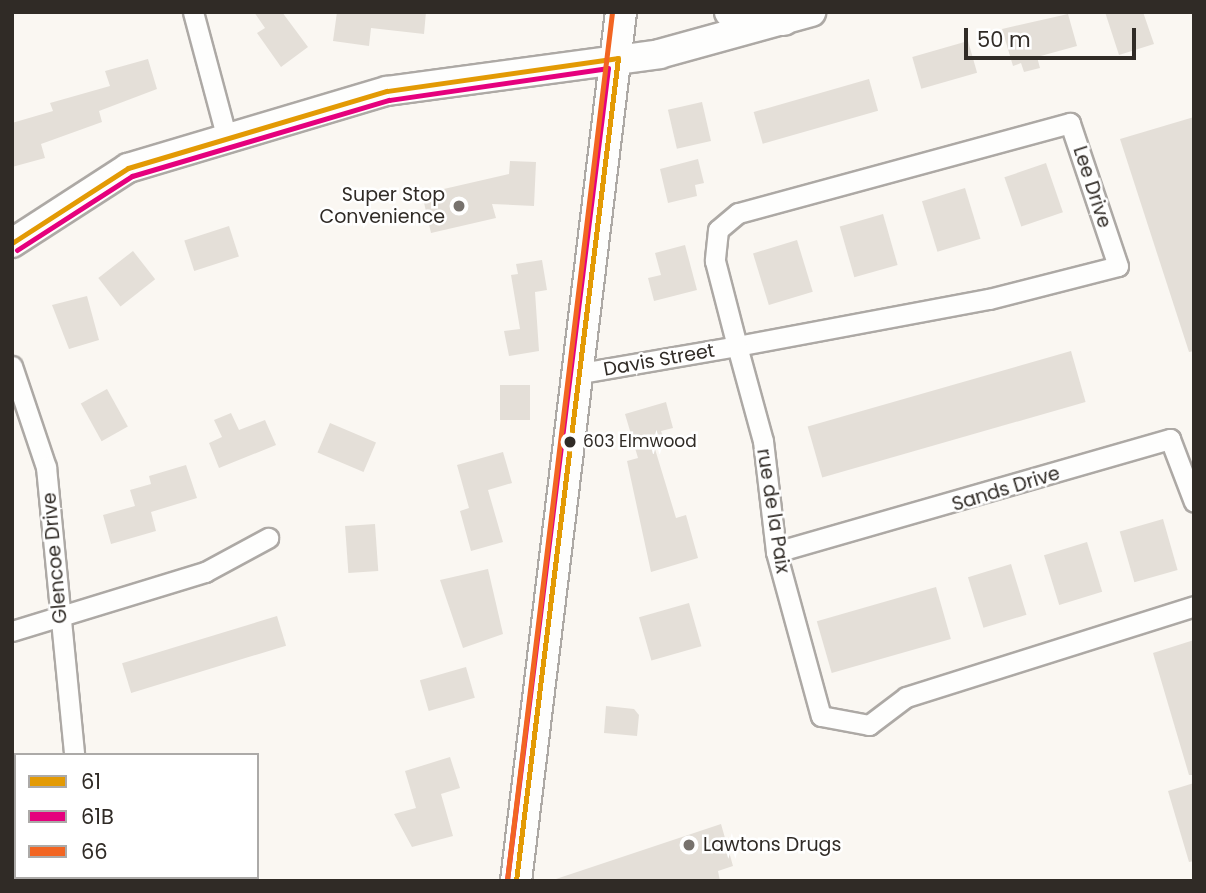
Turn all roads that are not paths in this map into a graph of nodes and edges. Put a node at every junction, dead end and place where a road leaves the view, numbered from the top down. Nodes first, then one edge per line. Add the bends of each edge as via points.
1 (193, 12) edge
2 (621, 12) edge
3 (730, 12) edge
4 (797, 16) edge
5 (618, 58) junction
6 (227, 139) junction
7 (12, 243) edge
8 (737, 346) junction
9 (12, 366) edge
10 (581, 373) junction
11 (1194, 502) edge
12 (268, 538) dead end
13 (776, 552) junction
14 (1194, 606) edge
15 (60, 617) junction
16 (12, 631) edge
17 (74, 753) edge
18 (516, 881) edge

1 - 6 street
2 - 5 main road
3 - 4 main road
4 - 5 street via 659,54
5 - 6 street via 387,91
5 - 10 main road
6 - 7 street via 128,168
8 - 8 street, Lee Drive via 715,261 718,230 738,213 1070,123 1118,266 989,299
8 - 10 street, Davis Street
8 - 13 street, rue de la Paix via 763,441
9 - 15 street, Glencoe Drive via 46,467
10 - 18 main road
11 - 13 street, Sands Drive via 1170,439
12 - 15 street via 205,572
13 - 14 street, rue de la Paix via 821,716 869,725 905,697
15 - 16 street
15 - 17 street, Glencoe Drive

